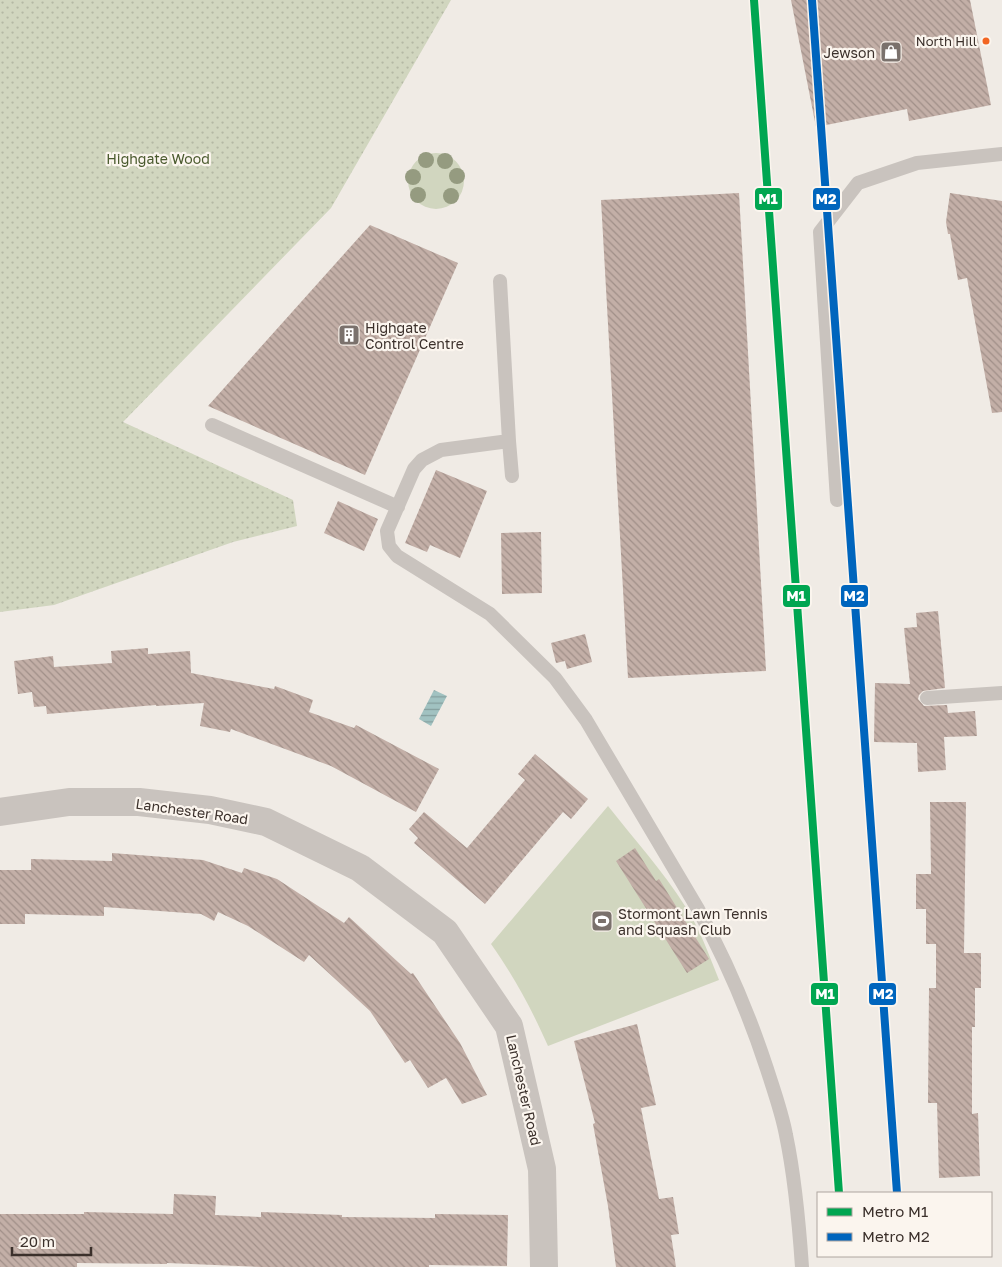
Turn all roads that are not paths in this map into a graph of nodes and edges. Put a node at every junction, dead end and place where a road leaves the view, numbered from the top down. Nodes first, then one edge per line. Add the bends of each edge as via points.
1 (1002, 154) edge
2 (500, 281) dead end
3 (212, 424) dead end
4 (509, 441) junction
5 (512, 476) dead end
6 (837, 500) dead end
7 (398, 507) junction
8 (1002, 693) edge
9 (927, 698) dead end
10 (0, 812) edge
11 (544, 1267) edge
12 (802, 1267) edge

1 - 6 lane via 917,164 858,183 820,232
2 - 4 lane
3 - 7 lane
4 - 5 lane
4 - 7 lane via 451,448 431,454 414,470
7 - 12 lane via 388,531 389,546 397,556 490,614 555,678 586,720 714,938 755,1033 777,1098 793,1176
8 - 9 lane
10 - 11 street, Lanchester Road via 69,802 139,802 210,810 266,822 360,868 445,932 509,1026 542,1169

